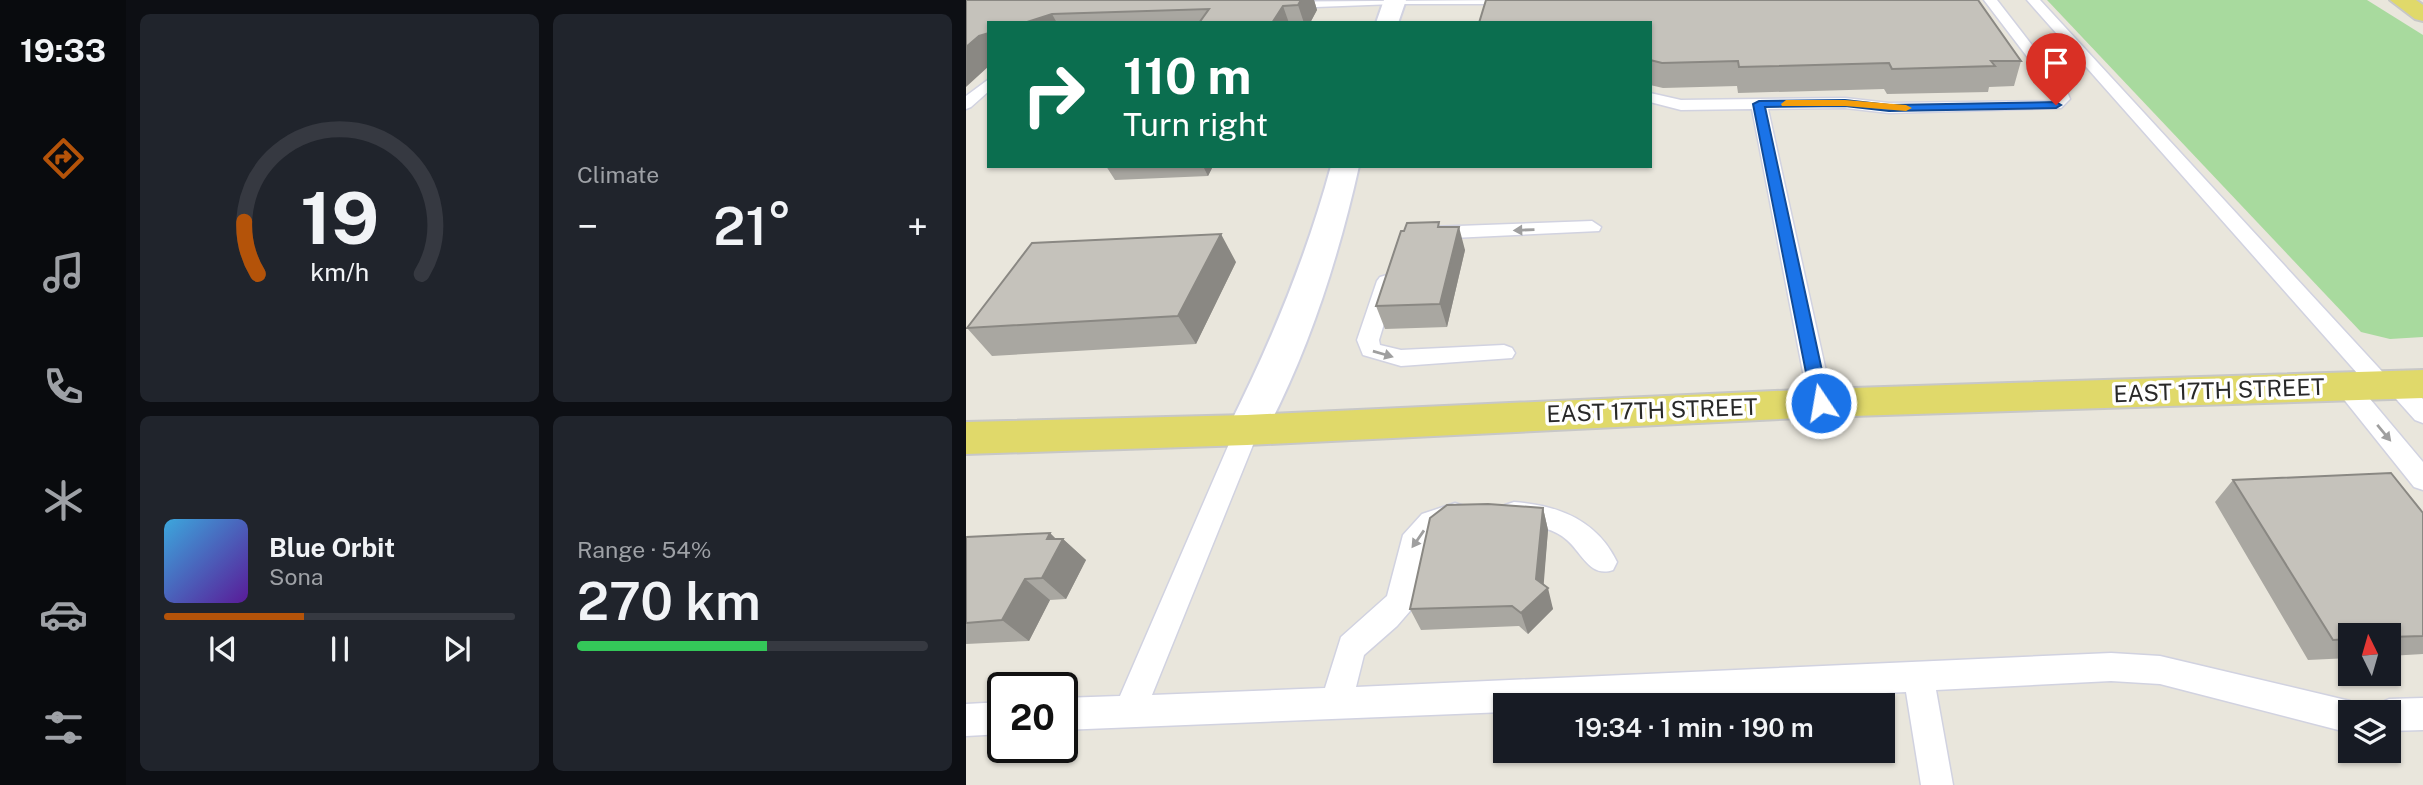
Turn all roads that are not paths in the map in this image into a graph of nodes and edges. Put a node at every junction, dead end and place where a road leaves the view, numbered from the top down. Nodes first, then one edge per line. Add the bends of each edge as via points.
1 (1241, 0) edge
2 (1395, 0) edge
3 (1511, 0) edge
4 (1990, 0) edge
5 (2033, 0) edge
6 (2401, 0) edge
7 (2423, 14) edge
8 (1388, 21) edge
9 (987, 85) edge
10 (1652, 98) edge
11 (966, 104) edge
12 (1759, 104) junction
13 (1345, 168) edge
14 (1592, 228) dead end
15 (1411, 237) edge
16 (1392, 266) edge
17 (1504, 353) dead end
18 (2387, 385) edge
19 (1821, 403) junction
20 (2423, 414) edge
21 (1247, 430) junction
22 (966, 438) edge
23 (2423, 480) edge
24 (1603, 562) dead end
25 (1919, 678) junction
26 (1336, 704) junction
27 (1130, 710) junction
28 (1078, 713) edge
29 (2338, 714) edge
30 (2423, 714) edge
31 (2401, 715) edge
32 (987, 719) edge
33 (966, 720) edge
34 (1937, 785) edge

1 - 2 lane via 1237,6
2 - 3 lane
2 - 8 street
4 - 12 lane via 2061,92 2056,105 1889,108 1845,103
5 - 18 lane
6 - 7 main road
9 - 11 lane
10 - 12 lane via 1681,105
12 - 19 lane
13 - 21 street via 1332,226 1282,360
14 -> 15 lane
16 -> 17 lane via 1368,340 1371,350 1401,358
18 - 19 main road, EAST 17TH STREET
18 - 20 lane
18 -> 23 lane
19 - 21 main road, EAST 17TH STREET
21 - 22 main road, EAST 17TH STREET
21 - 27 lane
24 -> 26 lane via 1584,536 1557,518 1483,512 1452,514 1431,522 1412,543 1400,602 1351,647
25 - 26 lane
25 - 29 lane via 2111,667 2160,670
25 - 34 lane
26 - 27 lane
27 - 28 lane
30 - 31 lane
32 - 33 lane

